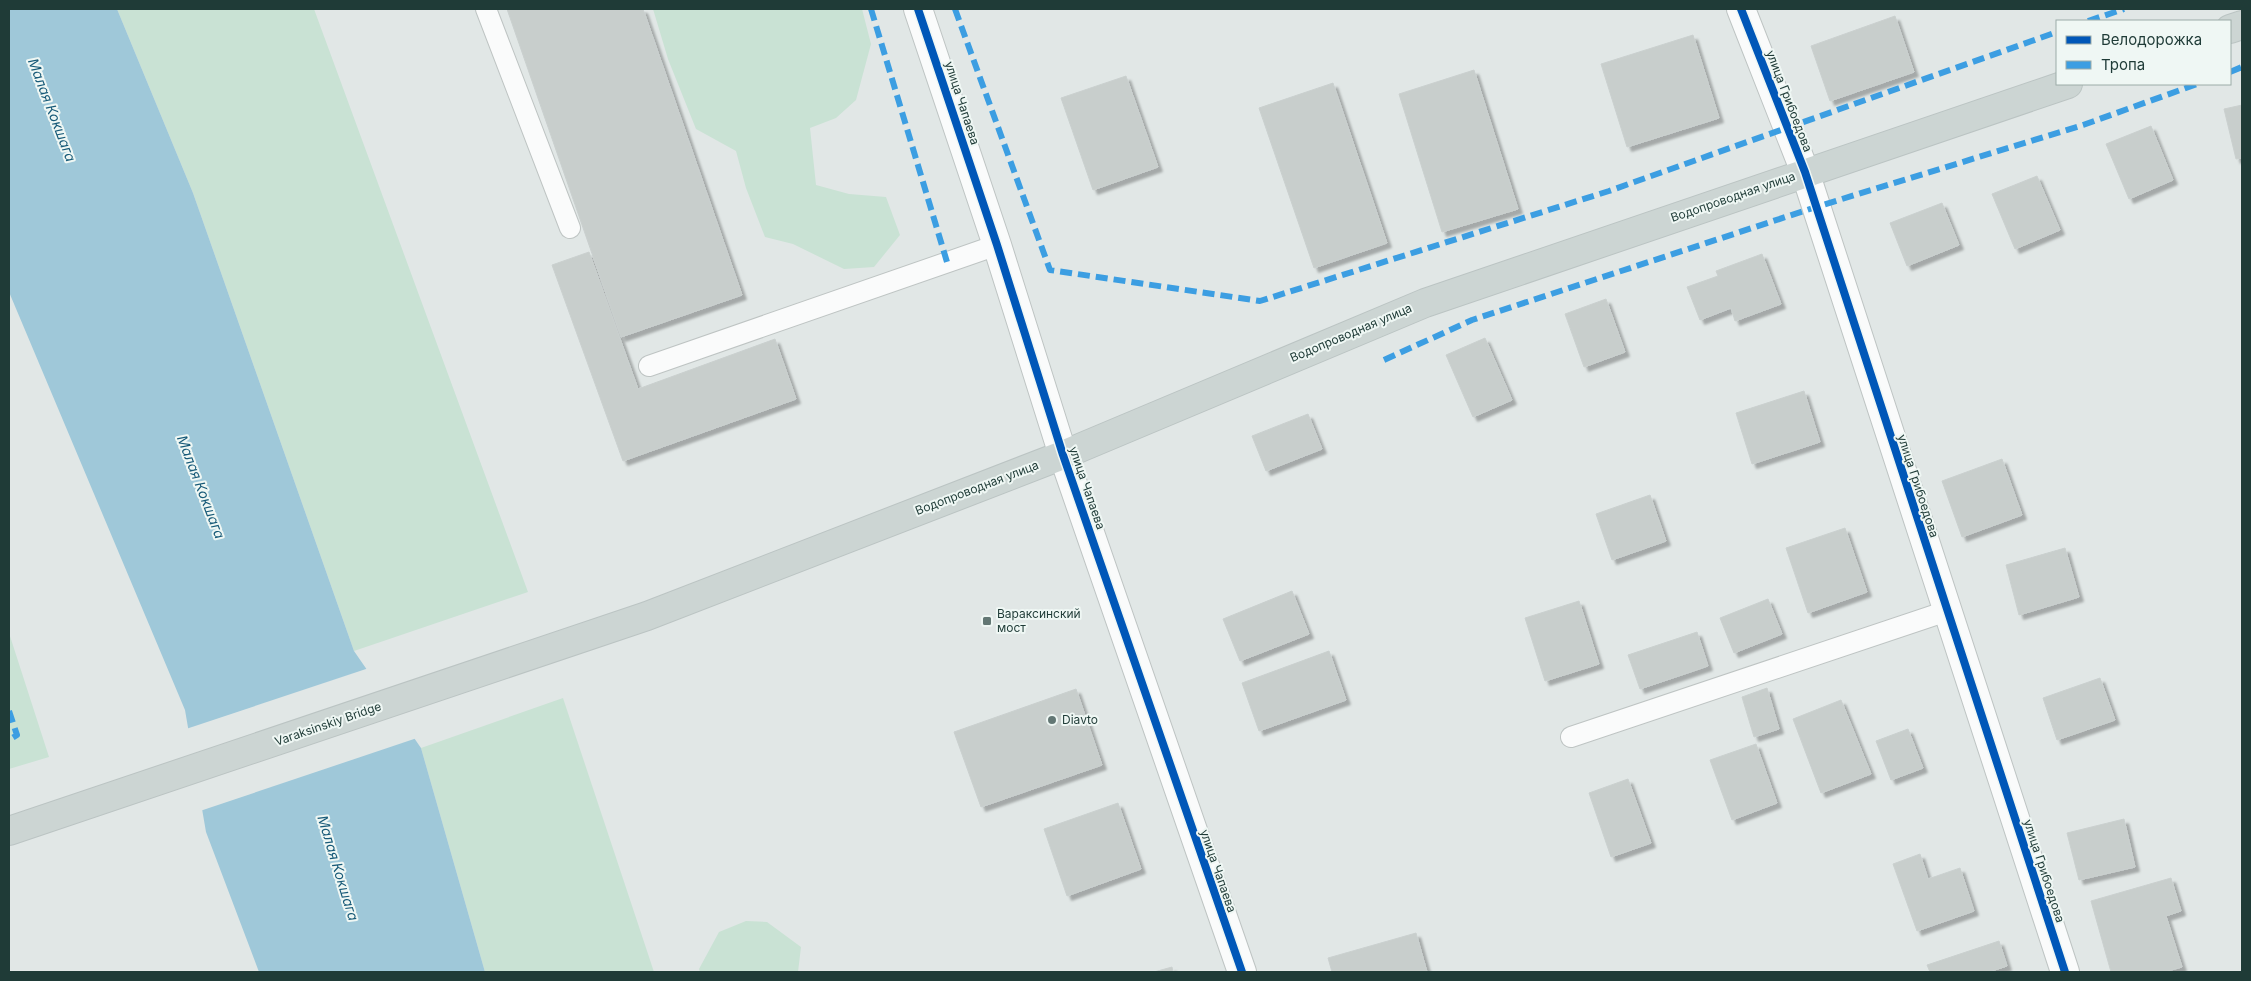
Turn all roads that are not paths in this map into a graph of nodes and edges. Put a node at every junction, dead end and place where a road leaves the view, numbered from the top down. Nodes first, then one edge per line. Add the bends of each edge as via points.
1 (486, 9) edge
2 (918, 9) edge
3 (1741, 9) edge
4 (2065, 85) edge
5 (1805, 172) junction
6 (570, 228) dead end
7 (997, 245) junction
8 (649, 366) dead end
9 (1063, 455) junction
10 (1947, 611) junction
11 (647, 616) joint
12 (1571, 737) dead end
13 (9, 831) edge
14 (1242, 972) edge
15 (2065, 972) edge

1 - 6 lane
2 - 7 street, улица Чапаева
3 - 5 street, улица Грибоедова
4 - 5 main road, Водопроводная улица
5 - 9 main road, Водопроводная улица via 1425,303
5 - 10 street, улица Грибоедова
7 - 8 lane
7 - 9 street, улица Чапаева
9 - 11 main road, Водопроводная улица
9 - 14 street, улица Чапаева
10 - 12 lane
10 - 15 street, улица Грибоедова
11 - 13 main road, Varaksinskiy Bridge

